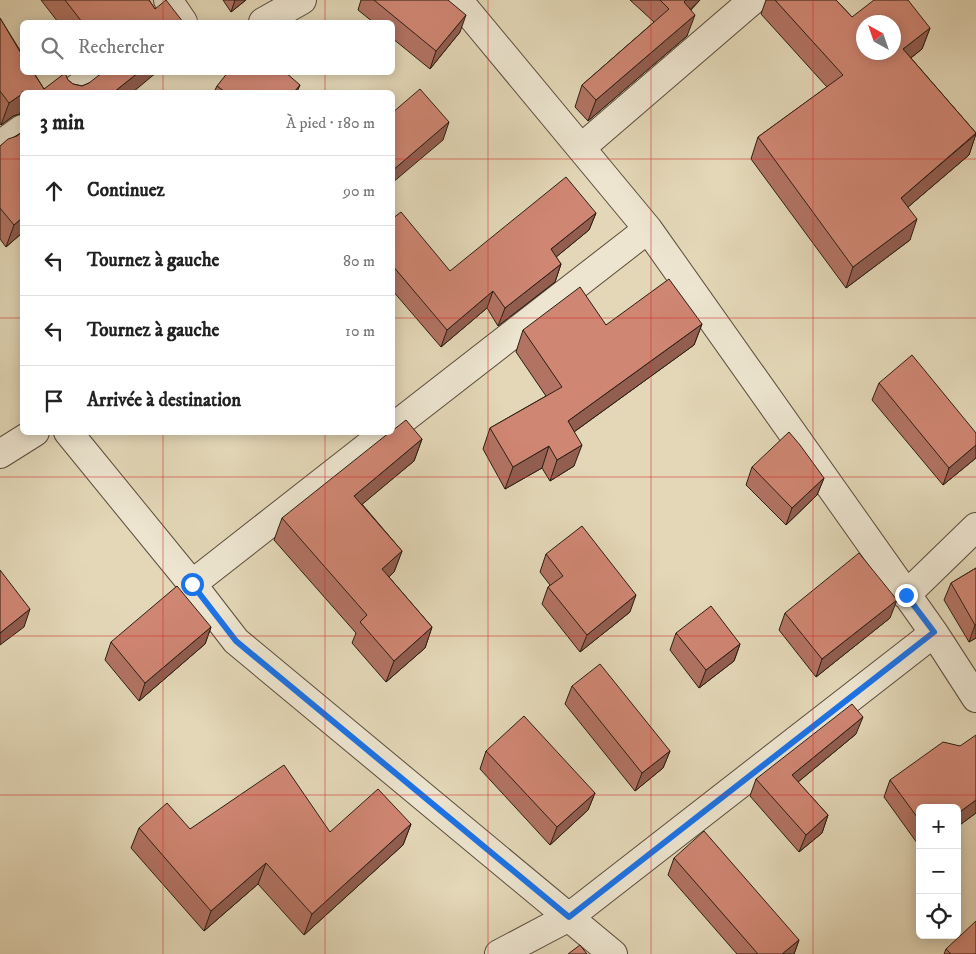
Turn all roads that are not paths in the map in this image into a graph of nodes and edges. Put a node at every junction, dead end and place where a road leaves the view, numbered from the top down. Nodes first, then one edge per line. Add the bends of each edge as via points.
1 (302, 0) edge
2 (458, 0) edge
3 (753, 0) edge
4 (267, 20) edge
5 (95, 75) edge
6 (75, 90) edge
7 (20, 130) edge
8 (0, 145) edge
9 (581, 148) junction
10 (648, 229) junction
11 (395, 426) edge
12 (30, 435) edge
13 (70, 435) edge
14 (382, 435) edge
15 (0, 454) edge
16 (976, 527) edge
17 (192, 584) junction
18 (906, 595) junction
19 (934, 632) junction
20 (976, 698) edge
21 (569, 917) junction
22 (499, 954) edge
23 (613, 954) edge

1 - 4 street
2 - 9 street
3 - 9 street
5 - 6 street
7 - 8 street
9 - 10 street
10 - 11 street
10 - 18 street
12 - 15 street
13 - 17 street
14 - 17 street
16 - 18 street
17 - 21 street via 236,641
18 - 19 street
19 - 20 street
19 - 21 street
21 - 22 street
21 - 23 street

